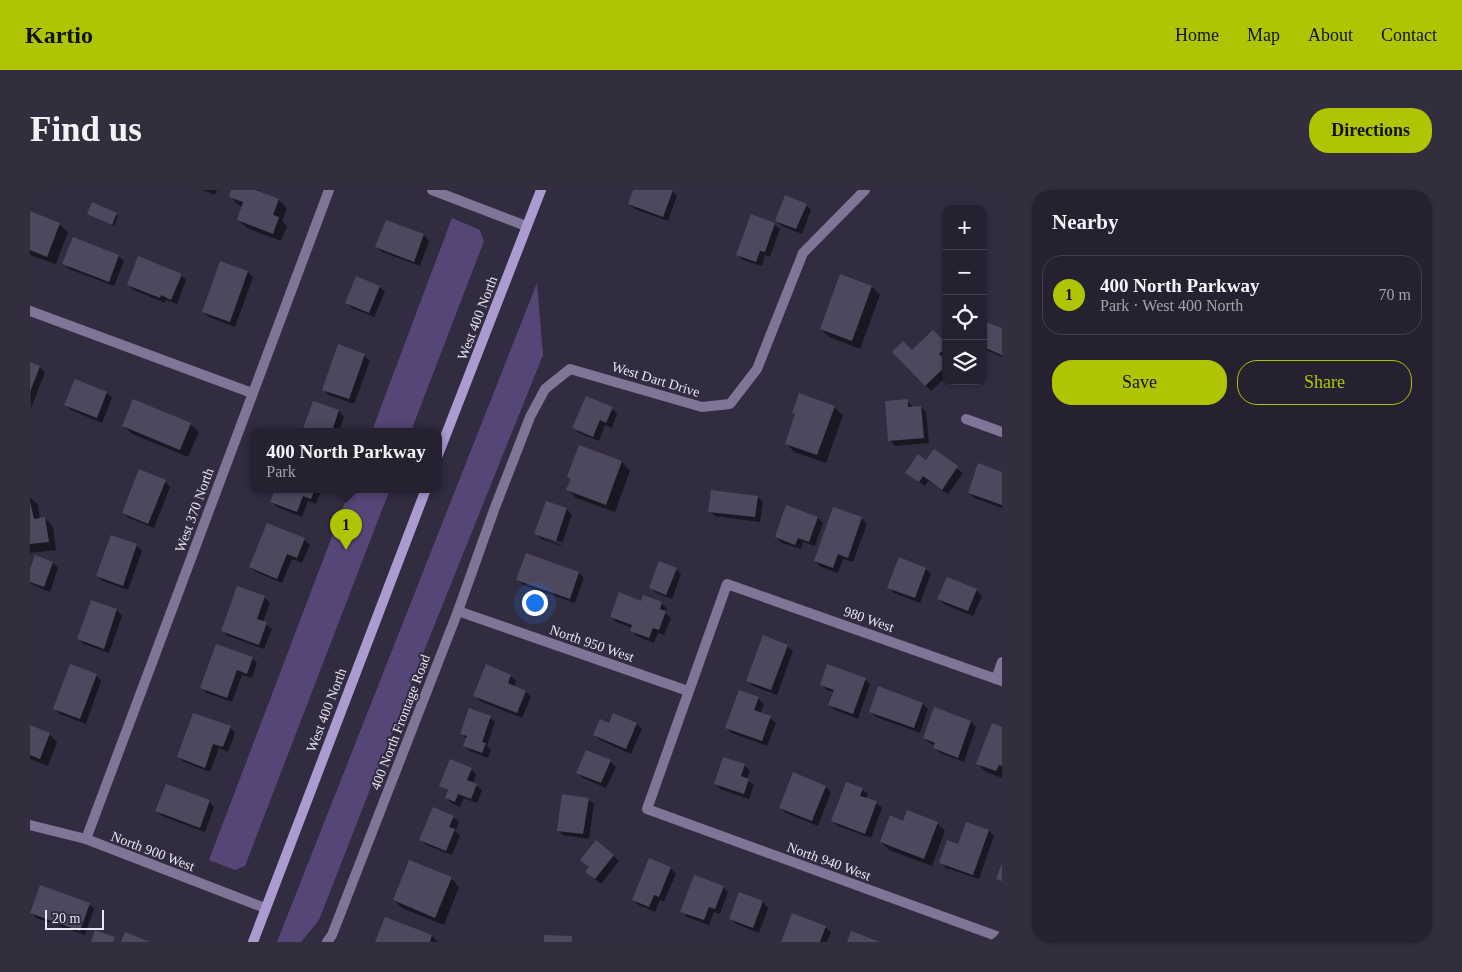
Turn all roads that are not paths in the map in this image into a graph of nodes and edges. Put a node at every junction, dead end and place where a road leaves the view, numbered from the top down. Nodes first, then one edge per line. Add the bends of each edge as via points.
1 (329, 190) edge
2 (432, 190) edge
3 (540, 190) edge
4 (865, 190) edge
5 (526, 226) junction
6 (30, 311) edge
7 (252, 393) junction
8 (966, 419) dead end
9 (1002, 432) edge
10 (442, 445) edge
11 (424, 493) edge
12 (494, 510) joint
13 (458, 611) junction
14 (1002, 662) edge
15 (999, 680) edge
16 (688, 691) junction
17 (30, 825) edge
18 (86, 840) junction
19 (265, 908) junction
20 (1002, 938) edge
21 (253, 942) edge
22 (327, 942) edge

1 - 7 street, West 370 North
2 - 5 street
3 - 5 main road, West 400 North
4 - 12 street, West Dart Drive via 802,253 757,369 730,404 702,407 570,369 545,389 530,417
5 - 10 main road, West 400 North
6 - 7 street
7 - 18 street, West 370 North
8 - 9 street
11 - 19 main road, West 400 North
12 - 13 street, 400 North Frontage Road
13 - 16 street, North 950 West
13 - 22 street, 400 North Frontage Road
14 - 15 street
15 - 16 street, 980 West via 727,584
16 - 20 street, North 940 West via 647,809
17 - 18 street, North 900 West
18 - 19 street, North 900 West
19 - 21 main road, West 400 North

